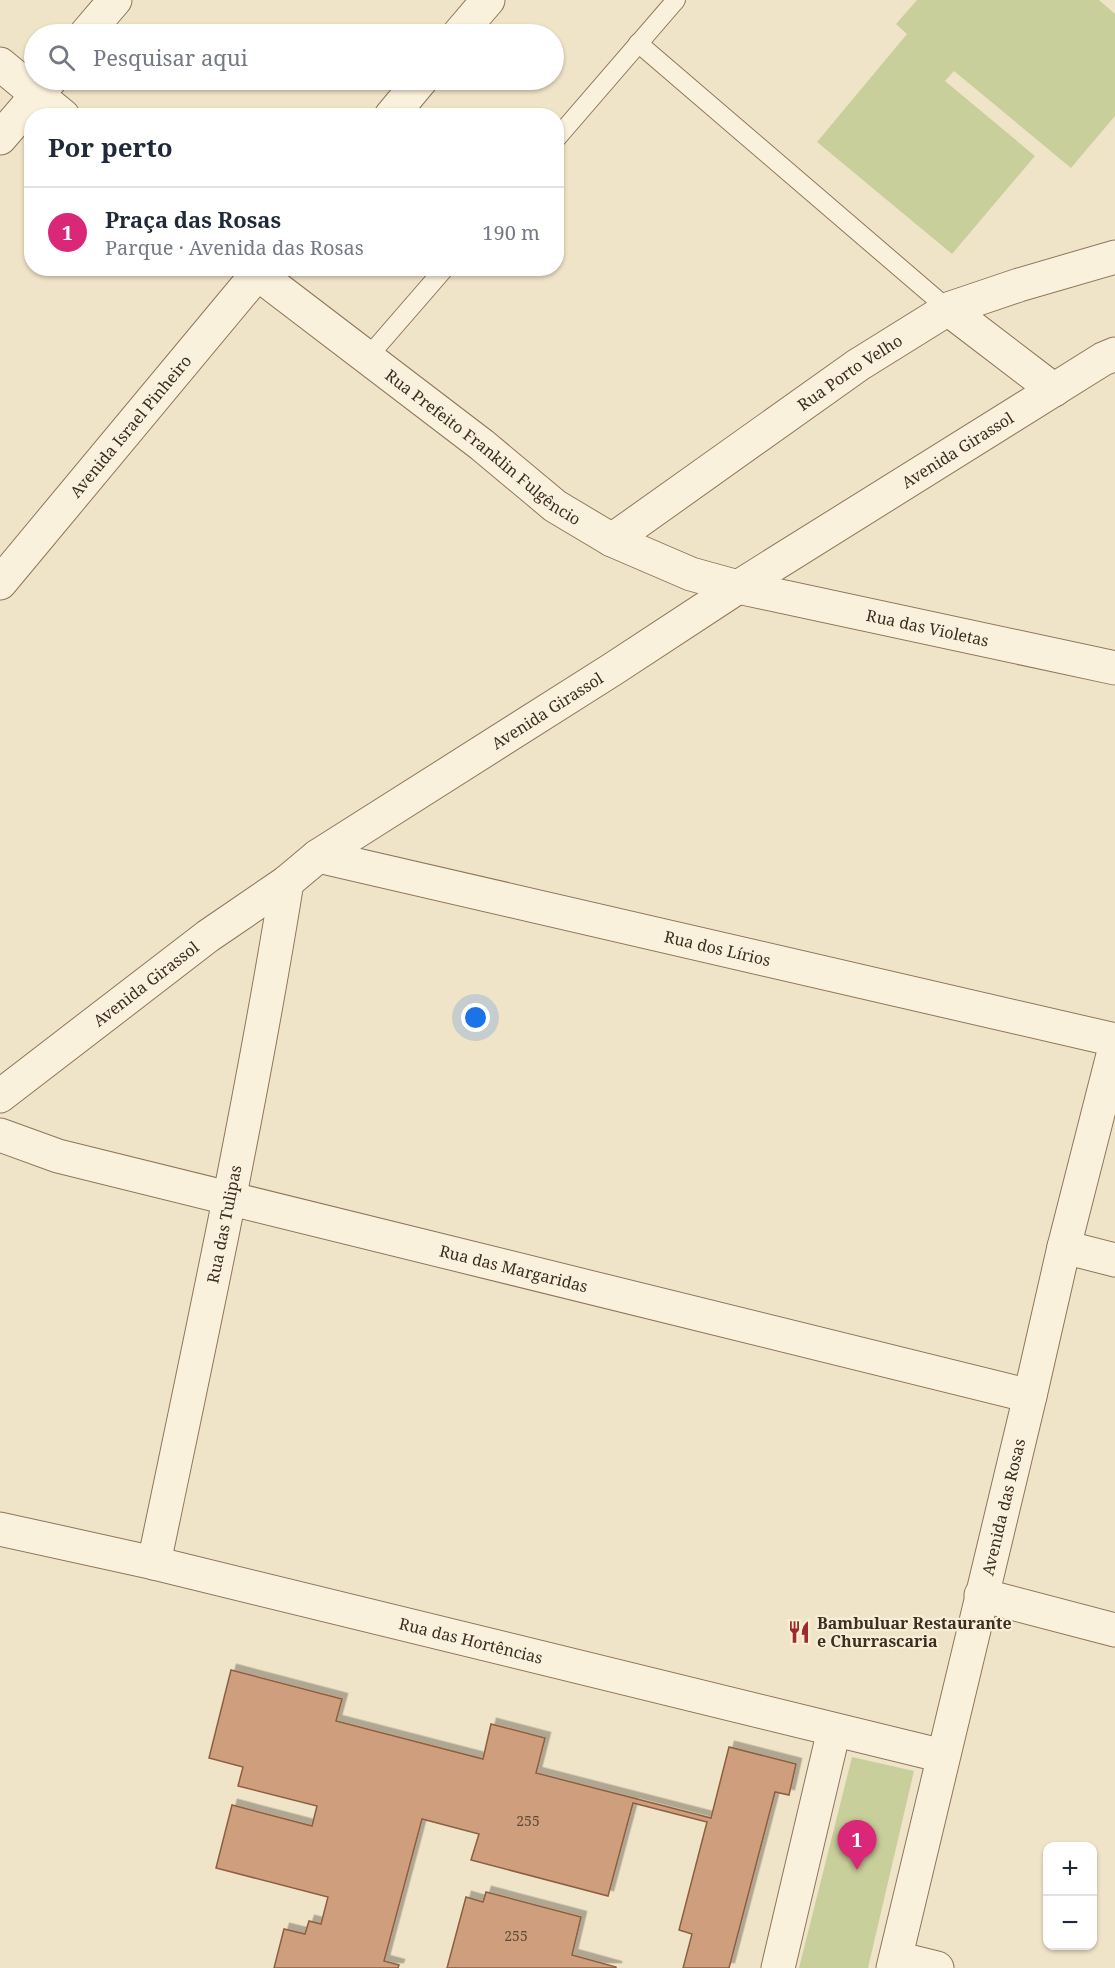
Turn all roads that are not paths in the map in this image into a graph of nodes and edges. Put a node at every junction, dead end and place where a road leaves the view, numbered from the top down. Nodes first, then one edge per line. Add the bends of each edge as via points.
1 (115, 0) edge
2 (488, 0) edge
3 (676, 0) edge
4 (95, 24) edge
5 (468, 24) edge
6 (638, 44) junction
7 (0, 64) edge
8 (24, 77) edge
9 (40, 90) edge
10 (45, 90) edge
11 (413, 90) edge
12 (25, 108) edge
13 (57, 108) edge
14 (398, 108) edge
15 (24, 110) edge
16 (564, 130) edge
17 (0, 138) edge
18 (1115, 257) edge
19 (251, 276) edge
20 (264, 276) edge
21 (438, 276) edge
22 (948, 309) junction
23 (1115, 354) edge
24 (368, 358) junction
25 (1054, 390) junction
26 (612, 540) junction
27 (0, 583) edge
28 (738, 586) junction
29 (1115, 668) edge
30 (318, 856) junction
31 (287, 882) junction
32 (1115, 1040) edge
33 (1115, 1047) edge
34 (0, 1096) edge
35 (0, 1135) edge
36 (231, 1198) junction
37 (1064, 1247) junction
38 (1115, 1260) edge
39 (1030, 1396) junction
40 (0, 1528) edge
41 (154, 1563) junction
42 (981, 1595) junction
43 (1115, 1630) edge
44 (834, 1730) junction
45 (943, 1756) junction
46 (895, 1963) edge
47 (778, 1968) edge
48 (937, 1968) edge

1 - 4 street
2 - 5 street
3 - 6 lane
6 - 16 lane
6 - 22 lane
7 - 8 street
9 - 12 street
10 - 13 street
11 - 14 street
15 - 17 street
18 - 22 street, Rua Porto Velho
19 - 27 street, Avenida Israel Pinheiro
20 - 24 street, Rua Prefeito Franklin Fulgêncio
21 - 24 lane
22 - 25 street
22 - 26 street, Rua Porto Velho via 858,365
23 - 25 street, Avenida Girassol
24 - 26 street, Rua Prefeito Franklin Fulgêncio via 555,506
25 - 28 street, Avenida Girassol
26 - 28 street, Rua Prefeito Franklin Fulgêncio via 692,574
28 - 29 street, Rua das Violetas
28 - 30 street, Avenida Girassol
30 - 31 street, Avenida Girassol
30 - 32 street, Rua dos Lírios
31 - 34 street, Avenida Girassol via 208,936
31 - 36 street, Rua das Tulipas
33 - 37 street, Avenida das Rosas
35 - 36 street, Rua das Margaridas via 58,1156
36 - 39 street, Rua das Margaridas
36 - 41 street, Rua das Tulipas
37 - 38 street
37 - 39 street, Avenida das Rosas
39 - 42 street, Avenida das Rosas
40 - 41 street, Rua das Hortências
41 - 44 street, Rua das Hortências
42 - 43 street
42 - 45 street, Avenida das Rosas
44 - 45 street, Rua das Hortências
44 - 47 street
45 - 46 street, Avenida das Rosas
46 - 48 street

